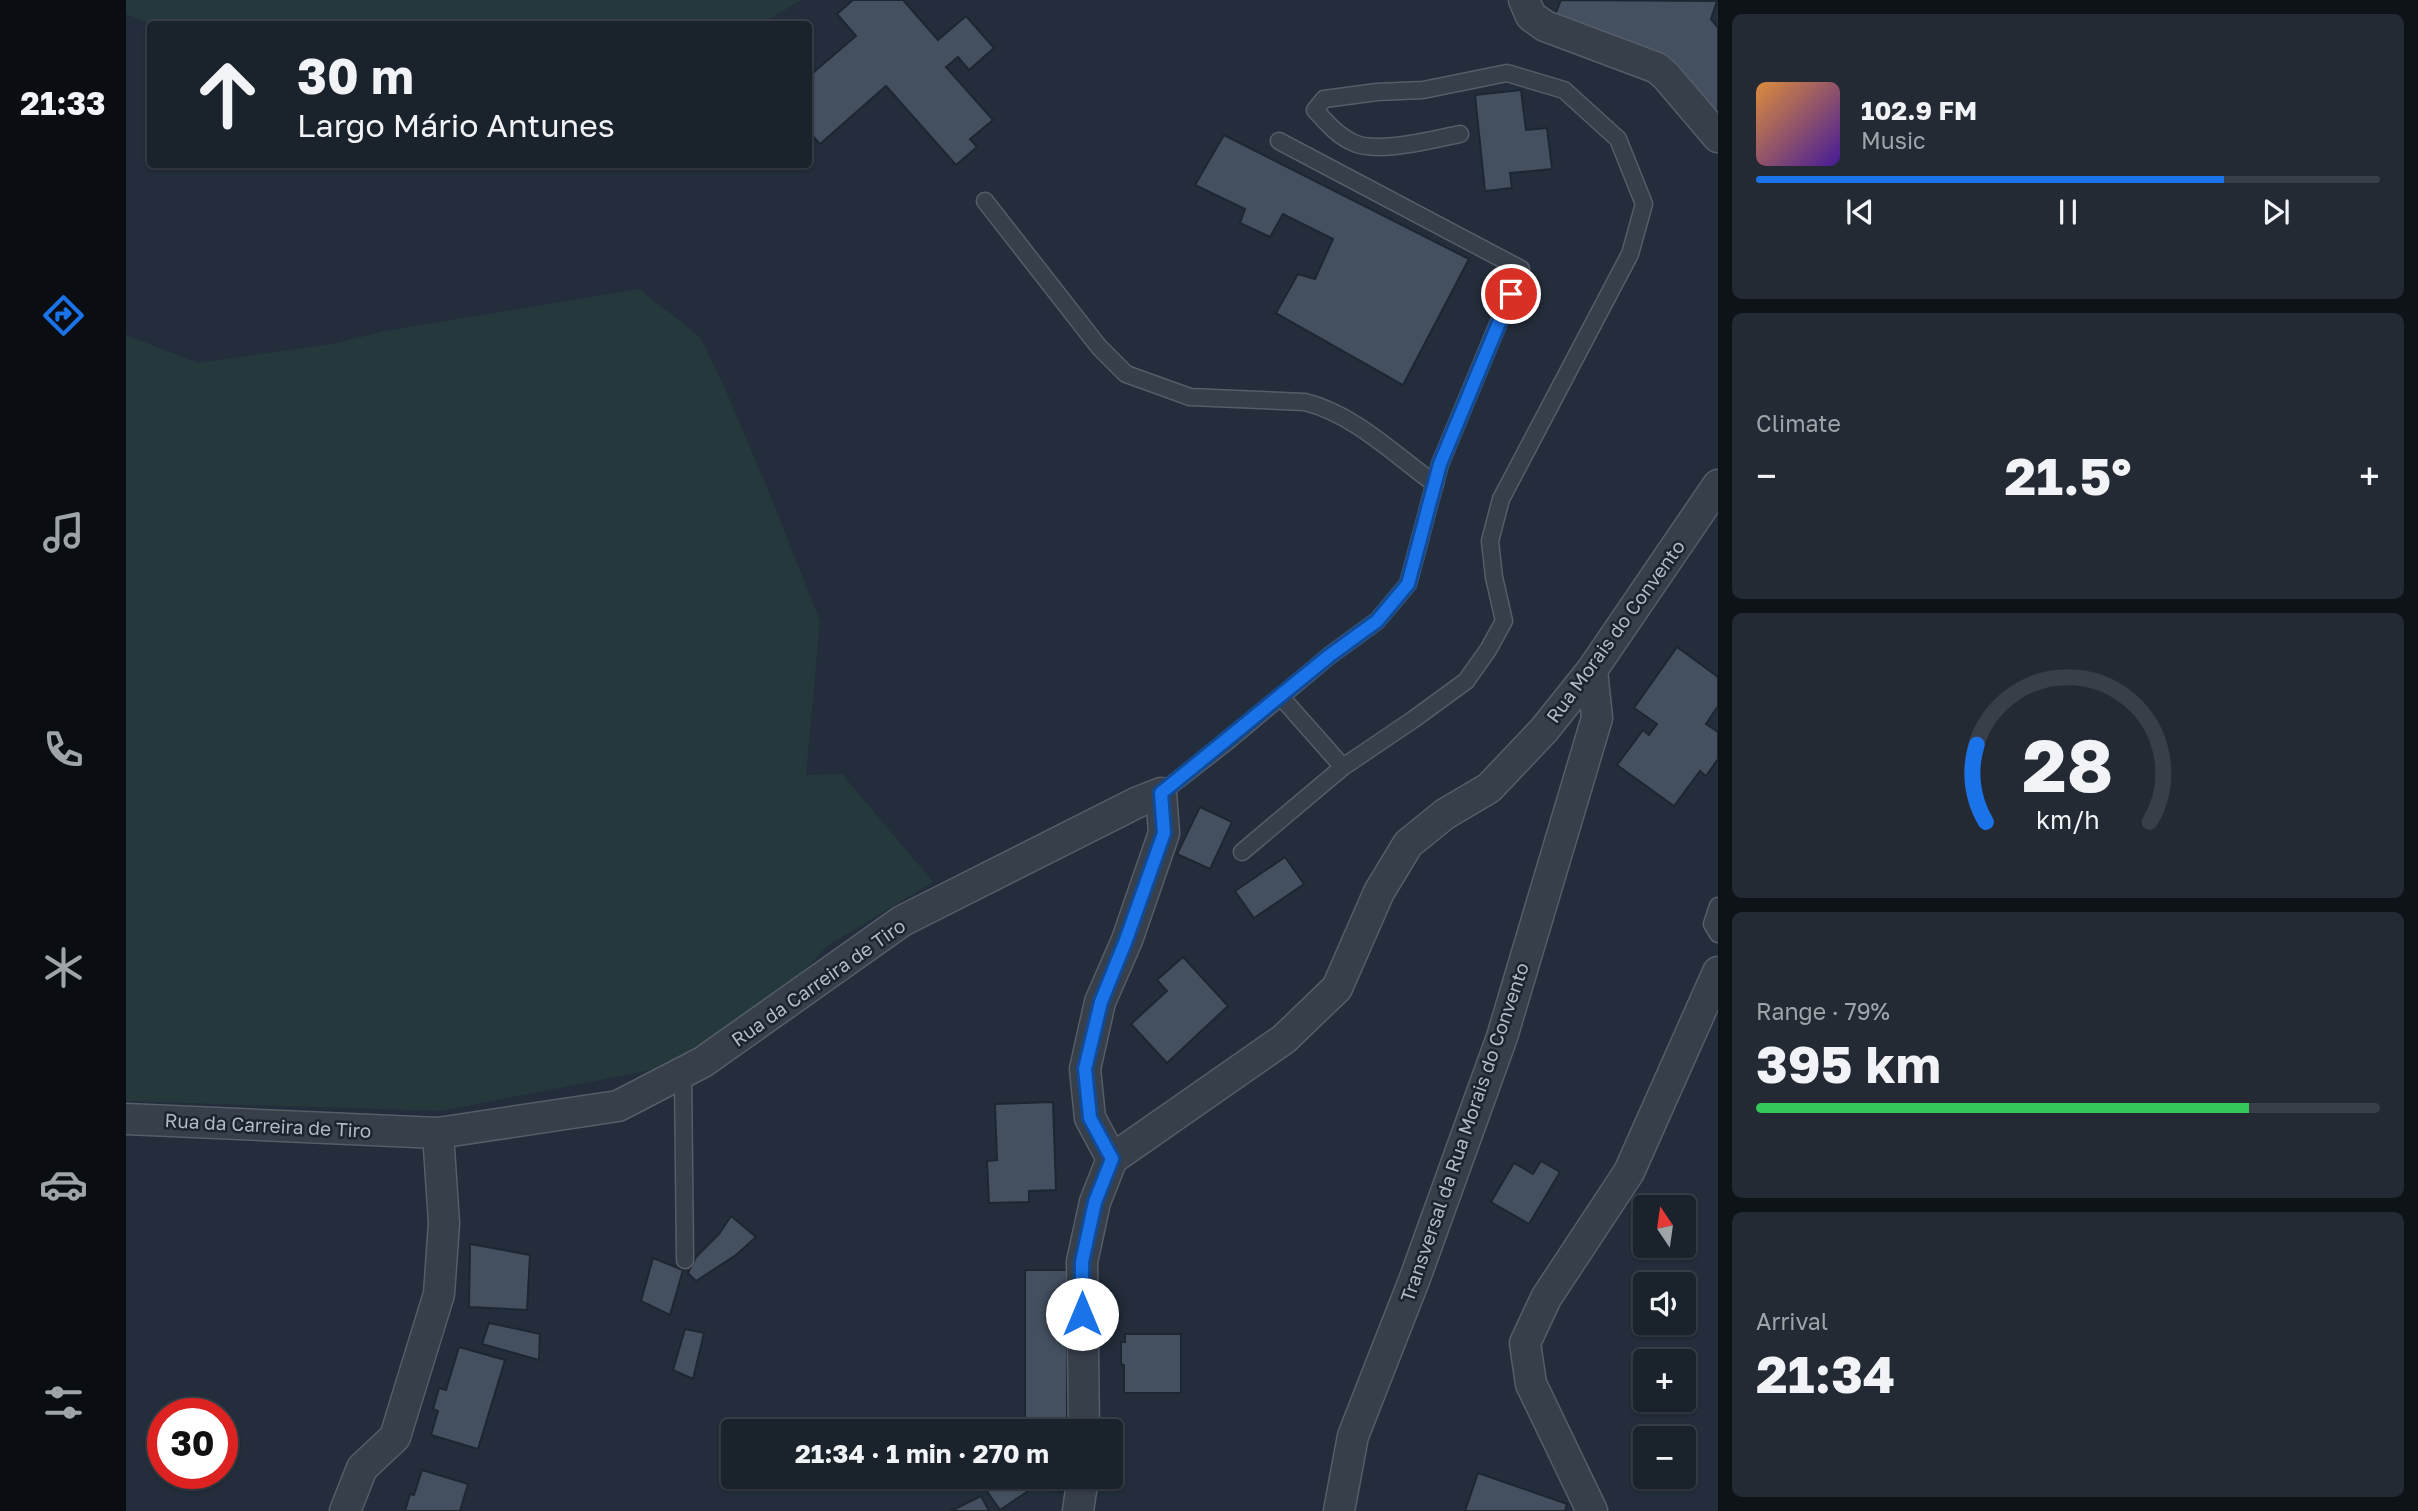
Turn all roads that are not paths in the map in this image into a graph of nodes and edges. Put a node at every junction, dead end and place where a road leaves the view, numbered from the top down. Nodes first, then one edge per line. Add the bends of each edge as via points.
1 (1524, 0) edge
2 (1460, 134) dead end
3 (1718, 137) edge
4 (1279, 141) dead end
5 (985, 201) dead end
6 (1435, 484) junction
7 (1718, 485) edge
8 (1592, 670) junction
9 (1281, 696) junction
10 (1343, 767) junction
11 (1161, 793) junction
12 (1242, 852) dead end
13 (1718, 906) edge
14 (1718, 934) edge
15 (1718, 972) edge
16 (683, 1073) junction
17 (126, 1119) edge
18 (438, 1133) junction
19 (1112, 1159) junction
20 (685, 1260) dead end
21 (1084, 1419) edge
22 (1081, 1489) edge
23 (345, 1511) edge
24 (1078, 1511) edge
25 (1339, 1511) edge
26 (1592, 1511) edge

1 - 3 street via 1531,16 1545,26 1657,68
2 - 10 lane via 1395,148 1354,144 1315,110 1324,99 1423,90 1507,73 1564,90 1618,139 1644,204 1630,254 1501,499 1490,541 1504,621 1466,681
4 - 6 lane via 1521,270
5 - 6 lane via 1099,347 1126,374 1190,397 1321,406 1358,427
6 - 9 lane via 1408,584 1377,621
7 - 8 street, Rua Morais do Convento
8 - 19 street, Rua Morais do Convento via 1489,788 1445,814 1408,844 1379,892 1337,988 1284,1040
8 - 25 street, Transversal da Rua Morais do Convento via 1597,718 1506,1023 1353,1436
9 - 10 lane
9 - 11 lane
10 - 12 lane
11 - 16 street, Rua da Carreira de Tiro via 902,921
11 - 19 street via 1164,833 1101,1002 1085,1069 1090,1118
13 - 14 lane via 1712,924
15 - 26 street via 1629,1172 1546,1298 1525,1343 1531,1384
16 - 18 street, Rua da Carreira de Tiro via 618,1106
16 - 20 lane
17 - 18 street, Rua da Carreira de Tiro
18 - 23 street via 444,1223 439,1294 395,1437 362,1468
19 - 21 street via 1095,1202 1082,1262
22 - 24 street

